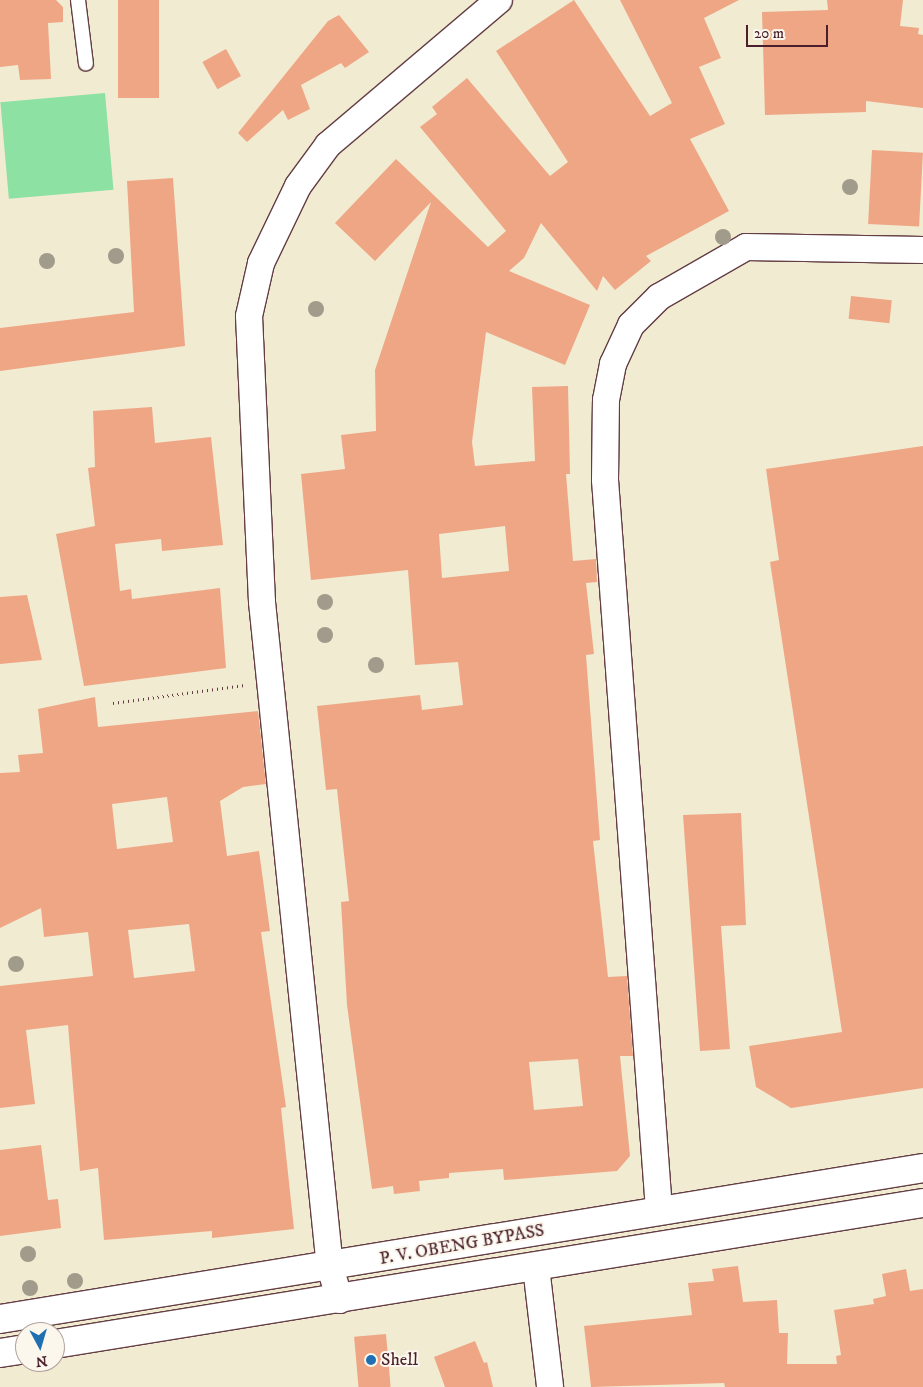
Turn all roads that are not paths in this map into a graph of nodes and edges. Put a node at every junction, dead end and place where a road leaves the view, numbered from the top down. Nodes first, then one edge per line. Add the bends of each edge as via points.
1 (78, 0) edge
2 (499, 0) edge
3 (86, 64) dead end
4 (923, 250) edge
5 (923, 1168) edge
6 (923, 1203) edge
7 (659, 1210) junction
8 (536, 1267) junction
9 (330, 1268) junction
10 (340, 1300) junction
11 (0, 1319) edge
12 (65, 1342) edge
13 (15, 1351) edge
14 (0, 1353) edge
15 (550, 1387) edge

1 - 3 lane
2 - 9 street via 328,144 298,186 260,263 248,316 262,602
4 - 7 street via 746,247 659,297 632,325 613,364 606,400 605,480
5 - 7 highway, P. V. OBENG BYPASS
6 - 8 highway, P. V. OBENG BYPASS
7 - 9 highway, P. V. OBENG BYPASS
8 - 10 highway, P. V. OBENG BYPASS
8 - 15 street
9 - 10 street
9 - 11 highway, P. V. OBENG BYPASS
10 - 12 highway, P. V. OBENG BYPASS
13 - 14 highway

